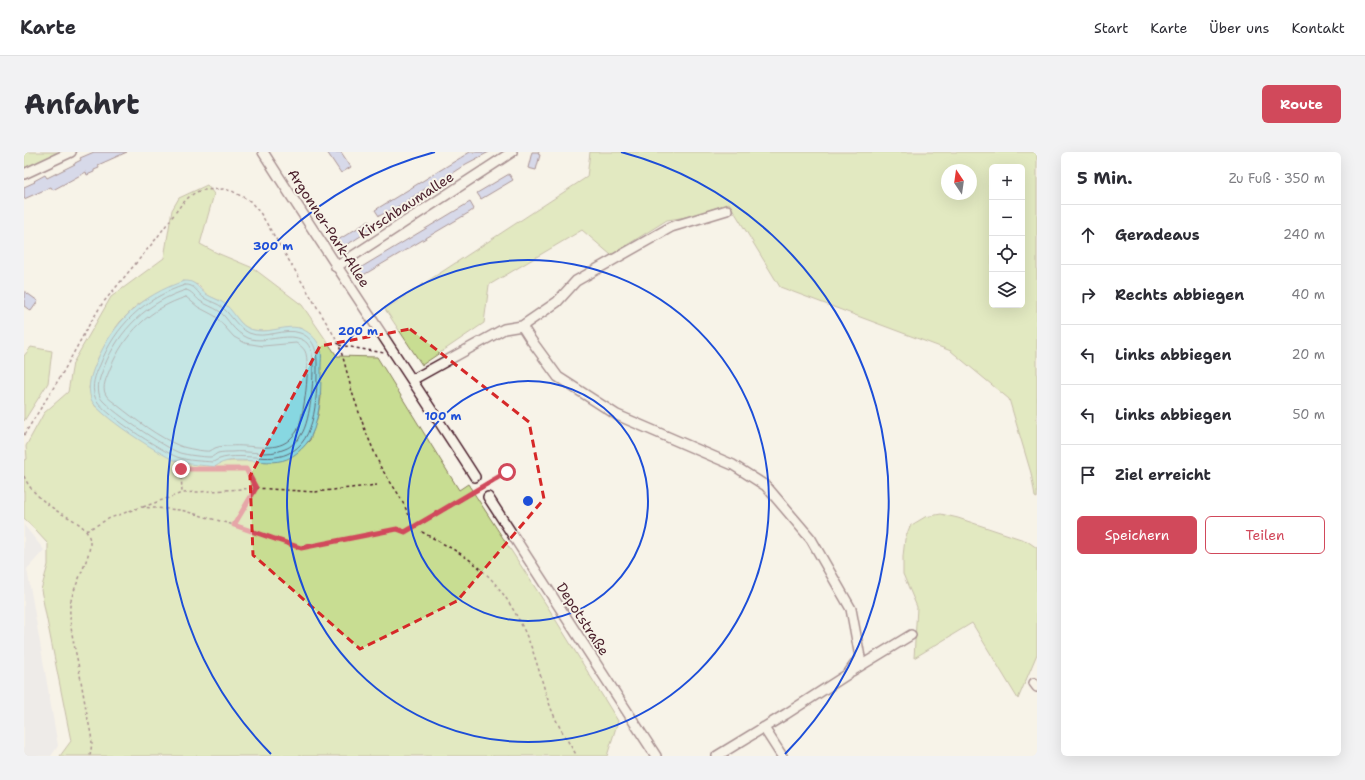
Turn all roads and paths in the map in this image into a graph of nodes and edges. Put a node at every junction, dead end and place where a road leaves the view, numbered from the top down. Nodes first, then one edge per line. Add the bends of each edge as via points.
1 (71, 152) edge
2 (263, 152) edge
3 (512, 152) edge
4 (24, 174) edge
5 (727, 210) dead end
6 (336, 267) junction
7 (522, 326) junction
8 (339, 345) junction
9 (396, 354) junction
10 (412, 380) junction
11 (24, 435) edge
12 (507, 472) dead end
13 (24, 476) edge
14 (474, 478) dead end
15 (377, 485) dead end
16 (256, 488) junction
17 (182, 493) junction
18 (488, 497) dead end
19 (141, 507) junction
20 (409, 515) dead end
21 (234, 525) junction
22 (86, 531) junction
23 (422, 532) dead end
24 (911, 635) dead end
25 (848, 674) junction
26 (764, 728) junction
27 (90, 756) edge
28 (577, 756) edge
29 (656, 756) edge
30 (717, 756) edge
31 (782, 756) edge

1 - 4 street
2 - 6 street, Argonner-Park-Allee
3 - 6 street, Kirschbaumallee
5 - 7 street via 671,227 576,281 557,302
6 - 9 street, Argonner-Park-Allee
7 - 10 street via 504,329
7 - 25 street via 558,377 617,415 733,465 766,486 811,540 851,609 860,657
8 - 9 path
8 - 11 path via 281,246 254,206 232,190 196,192 181,205 102,304
8 - 20 path via 365,430 381,468
9 - 10 street
10 - 14 street
12 - 21 path via 405,532 397,529 301,548
13 - 22 path via 42,499 83,526
15 - 16 path via 315,492
16 - 17 path
16 - 17 path via 246,469 181,469
16 - 21 path
17 - 19 path
18 - 29 street, Depotstraße
19 - 21 path via 181,510
19 - 22 path via 110,518
22 - 27 path via 91,543 90,550 73,594 70,620 92,734
23 - 28 path via 467,558 484,571 500,590 528,640 551,709
24 - 25 street
25 - 26 street
26 - 30 street
26 - 31 street

